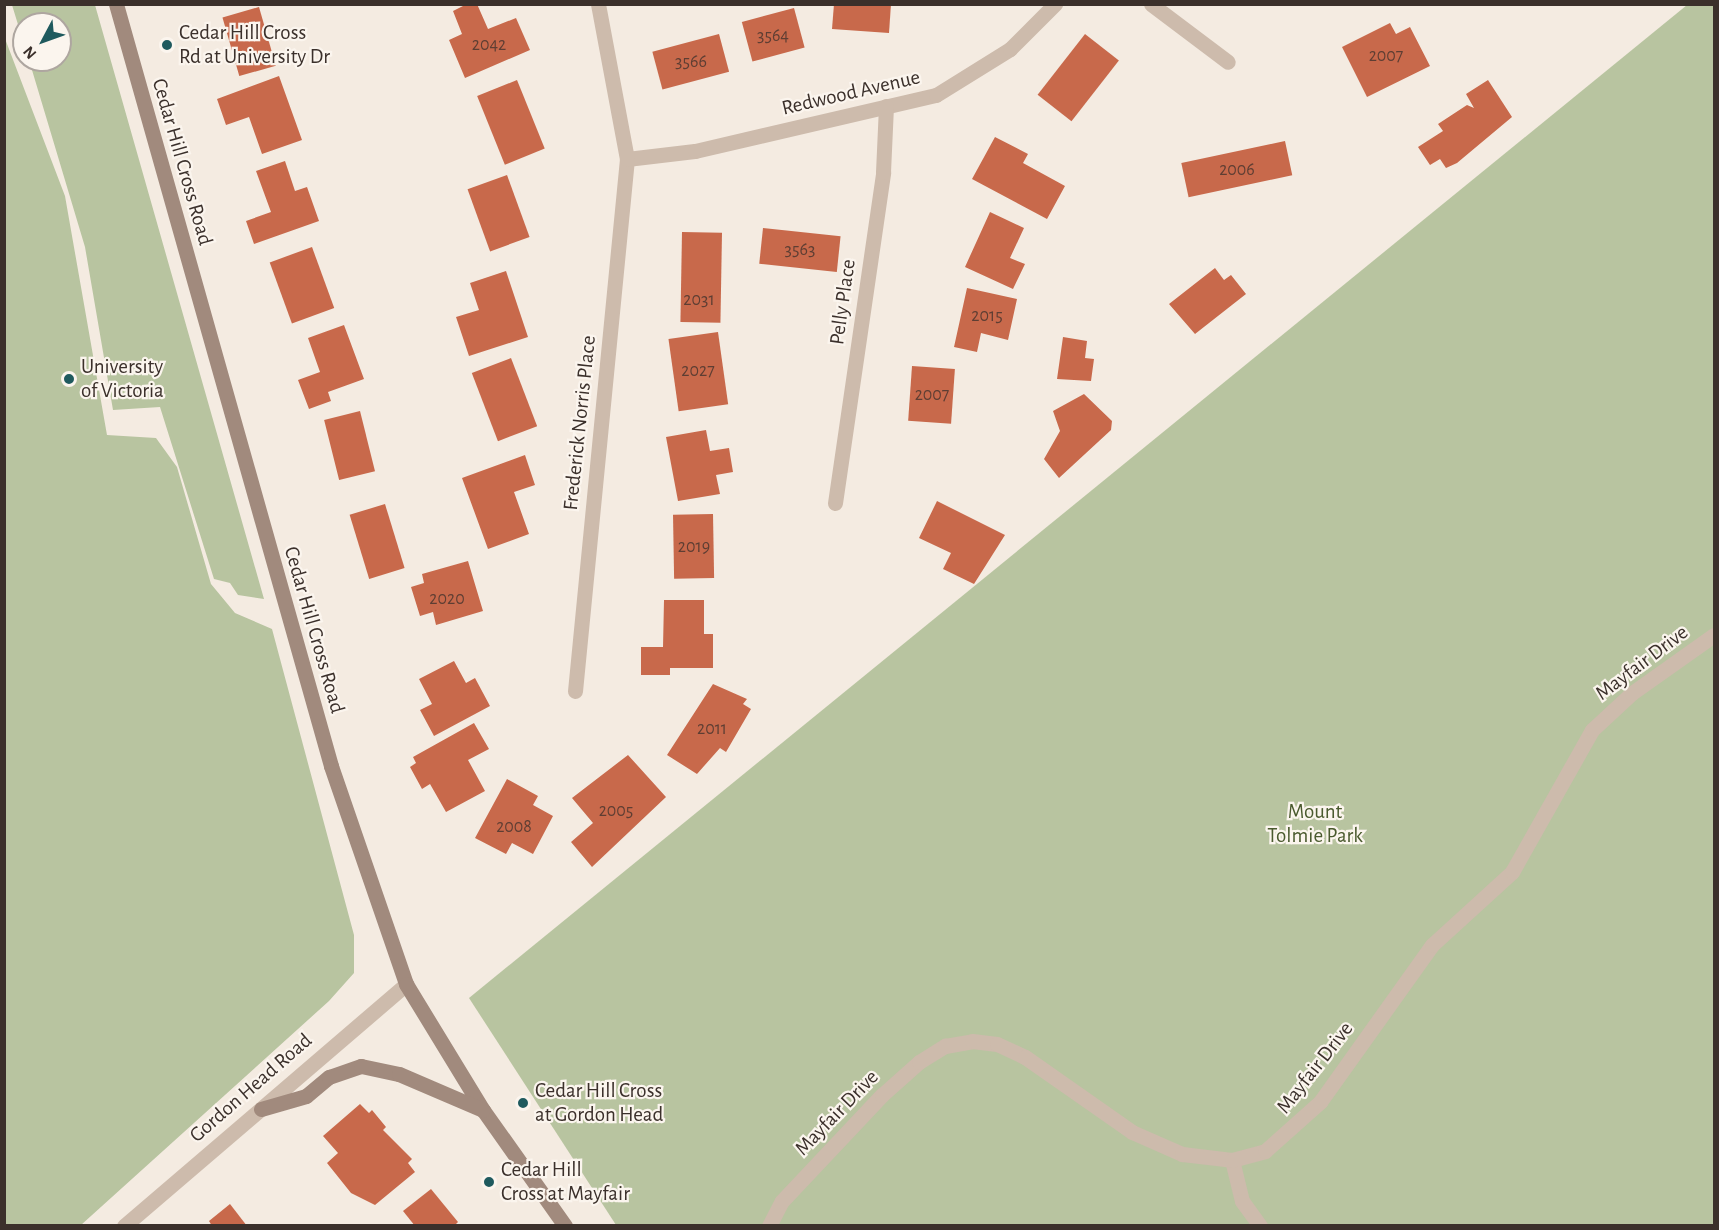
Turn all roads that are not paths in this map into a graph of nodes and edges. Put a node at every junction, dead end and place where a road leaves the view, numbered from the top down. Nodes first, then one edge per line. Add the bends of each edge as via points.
1 (116, 4) edge
2 (598, 4) edge
3 (1055, 4) edge
4 (1151, 4) edge
5 (1228, 62) dead end
6 (886, 106) junction
7 (627, 159) junction
8 (835, 503) dead end
9 (1714, 635) edge
10 (575, 691) dead end
11 (406, 984) junction
12 (261, 1108) junction
13 (483, 1110) junction
14 (1232, 1160) junction
15 (124, 1226) edge
16 (565, 1226) edge
17 (769, 1226) edge
18 (1260, 1226) edge

1 - 11 main road, Cedar Hill Cross Road via 331,766
2 - 7 street, Frederick Norris Place
3 - 6 street, Redwood Avenue via 974,75 936,95
4 - 5 street
6 - 7 street, Redwood Avenue via 695,151
6 - 8 street, Pelly Place via 884,172
7 - 10 street, Frederick Norris Place
9 - 14 street, Mayfair Drive via 1632,693 1592,730 1512,872 1432,945 1320,1102 1265,1151
11 - 12 street, Gordon Head Road
11 - 13 main road, Cedar Hill Cross Road
12 - 13 main road via 306,1096 329,1077 361,1066 399,1074
12 - 15 street, Gordon Head Road
13 - 16 main road, Cedar Hill Cross Road
14 - 17 street, Mayfair Drive via 1182,1154 1132,1132 1024,1057 997,1044 972,1041 945,1046 919,1062 882,1095 782,1201
14 - 18 street via 1242,1201

